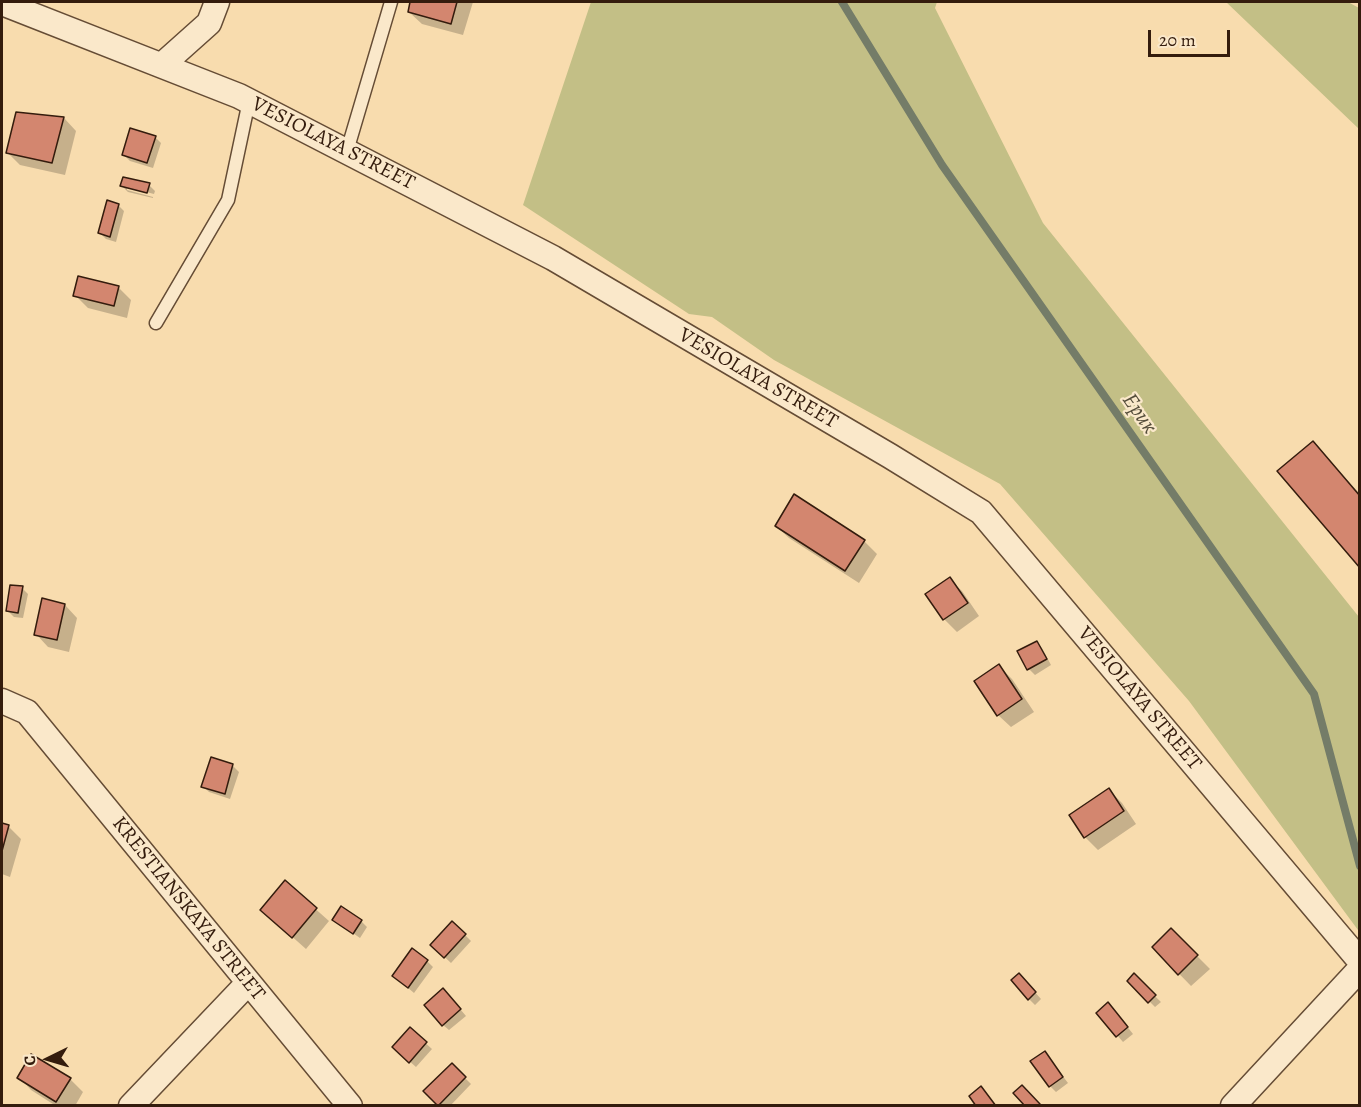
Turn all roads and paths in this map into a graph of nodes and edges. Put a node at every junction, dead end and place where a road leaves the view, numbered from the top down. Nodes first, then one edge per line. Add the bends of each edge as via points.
1 (217, 2) edge
2 (391, 2) edge
3 (2, 3) edge
4 (162, 66) junction
5 (249, 101) junction
6 (347, 151) junction
7 (156, 323) dead end
8 (2, 701) edge
9 (1359, 961) edge
10 (1359, 969) edge
11 (248, 983) junction
12 (131, 1106) edge
13 (350, 1106) edge
14 (1233, 1106) edge

1 - 4 street via 209,23
2 - 6 lane
3 - 4 street, VESIOLAYA STREET
4 - 5 street, VESIOLAYA STREET
5 - 6 street, VESIOLAYA STREET
5 - 7 lane via 228,200
6 - 9 street, VESIOLAYA STREET via 553,258 981,512
8 - 11 street, KRESTIANSKAYA STREET via 27,712
10 - 14 street
11 - 12 street
11 - 13 street, KRESTIANSKAYA STREET

